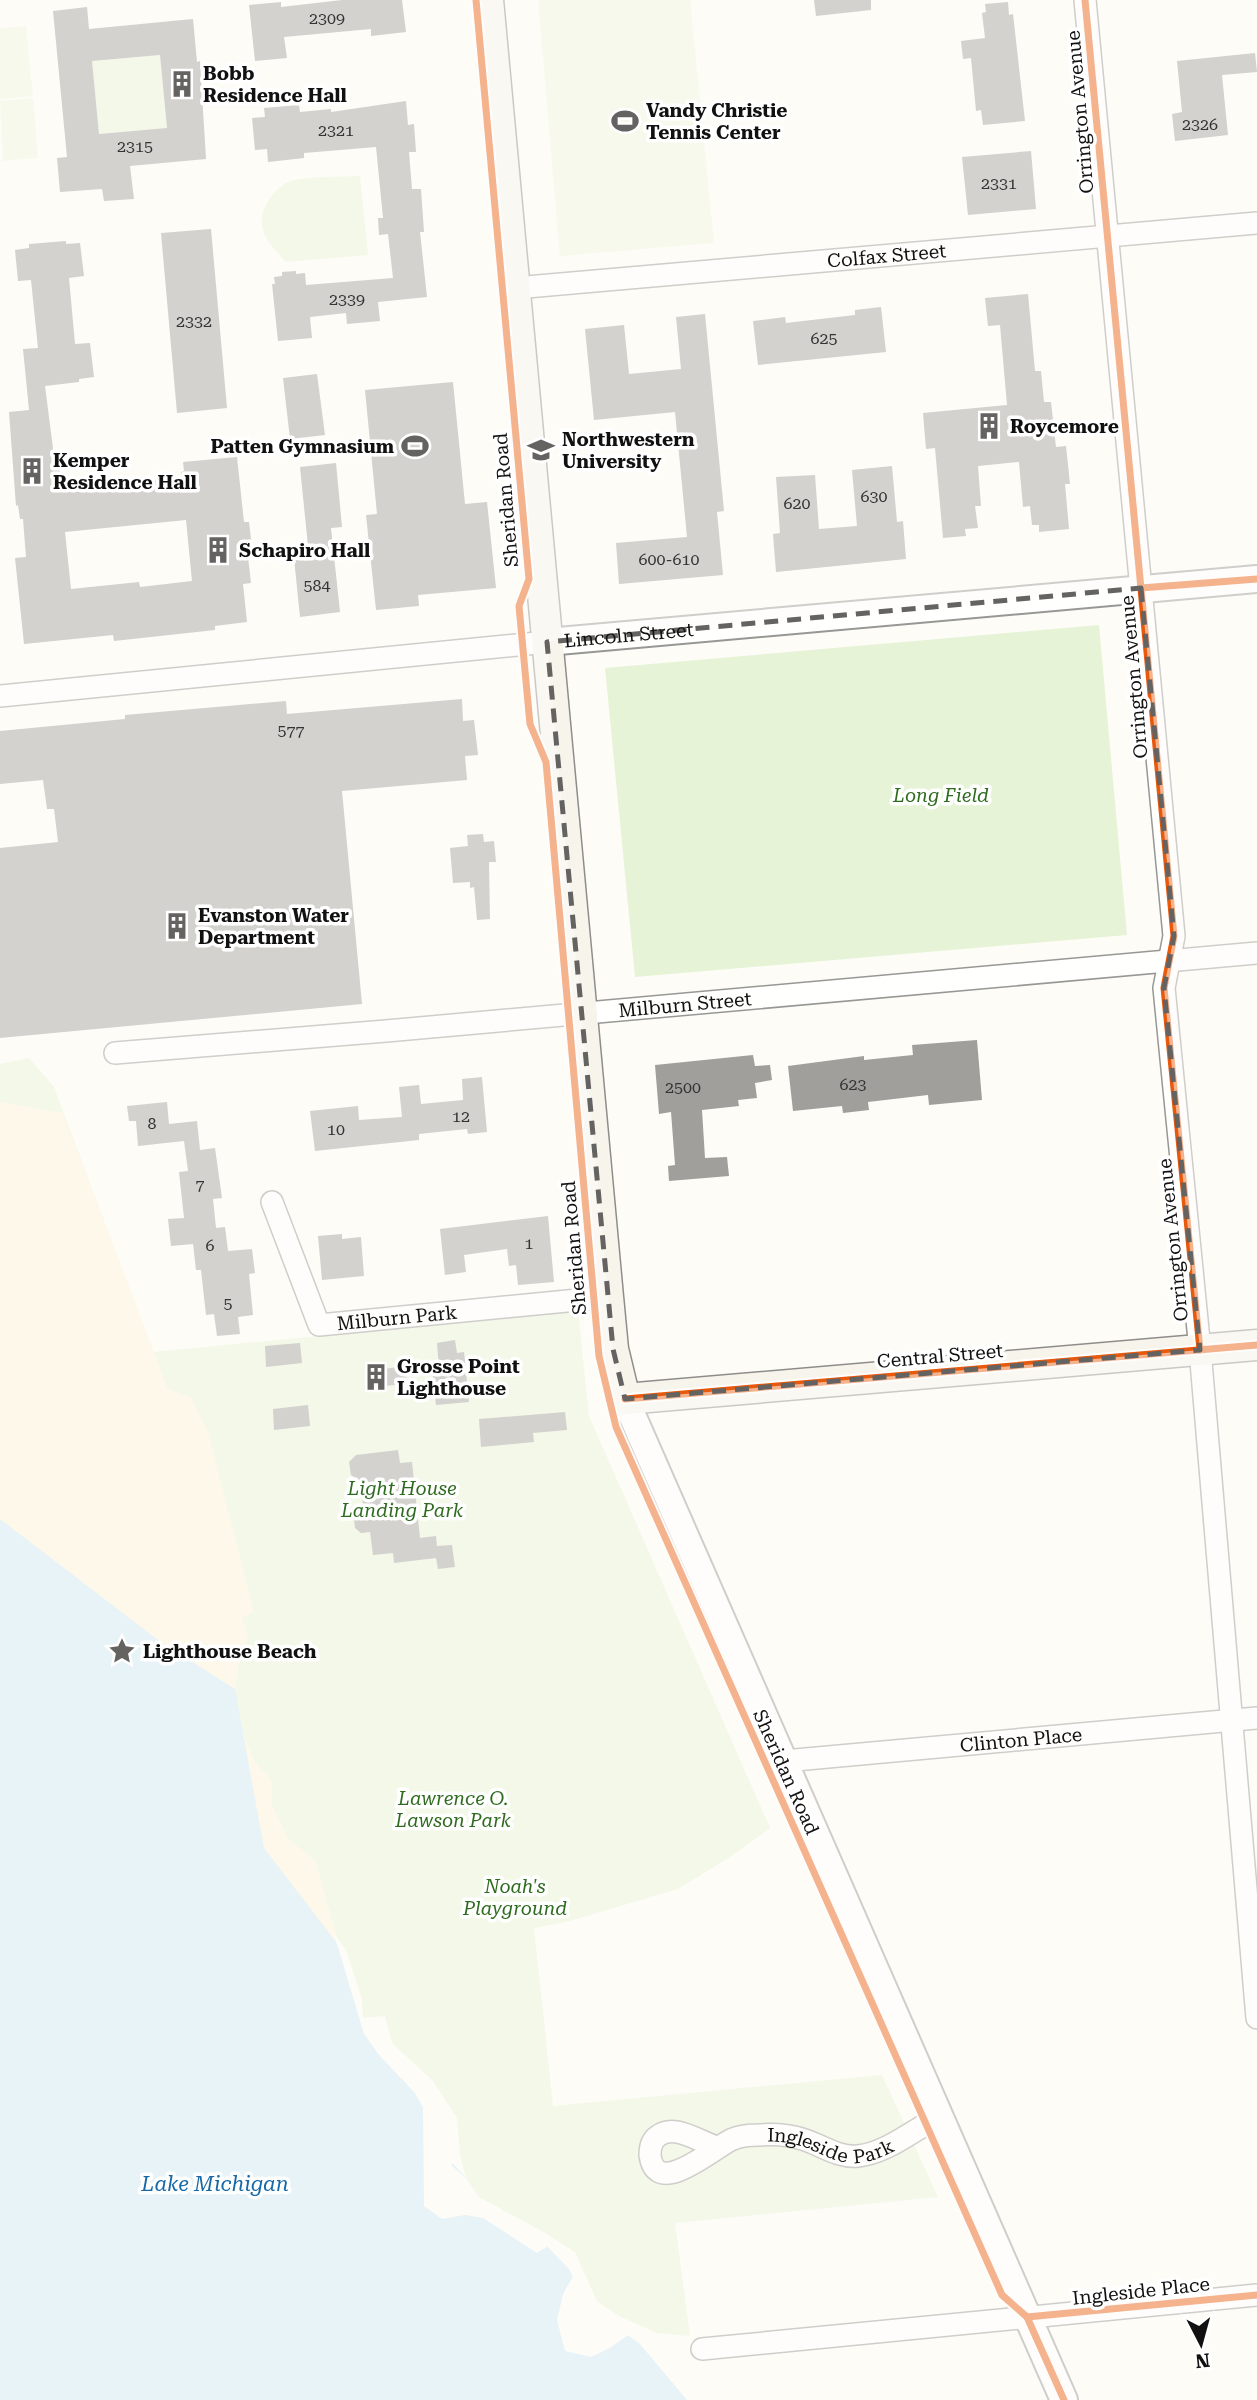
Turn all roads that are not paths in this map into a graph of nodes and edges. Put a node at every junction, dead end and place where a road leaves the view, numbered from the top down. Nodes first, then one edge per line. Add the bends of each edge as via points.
1 (488, 0) edge
2 (1085, 0) edge
3 (1257, 223) edge
4 (1108, 237) junction
5 (514, 288) junction
6 (1257, 579) edge
7 (1141, 588) junction
8 (547, 642) junction
9 (0, 696) edge
10 (1257, 953) edge
11 (1169, 961) junction
12 (582, 1014) junction
13 (115, 1053) dead end
14 (272, 1202) dead end
15 (608, 1297) junction
16 (1257, 1345) edge
17 (1200, 1349) junction
18 (625, 1399) junction
19 (1257, 1718) edge
20 (1232, 1720) junction
21 (784, 1761) junction
22 (1257, 2008) edge
23 (1257, 2018) edge
24 (939, 2117) junction
25 (718, 2147) dead end
26 (1257, 2295) edge
27 (1027, 2317) junction
28 (702, 2349) dead end
29 (1064, 2400) edge

1 - 5 main road, Sheridan Road
2 - 4 street, Orrington Avenue
3 - 4 street, Colfax Street
4 - 5 street, Colfax Street
4 - 7 street, Orrington Avenue
5 - 8 main road, Sheridan Road
6 - 7 street, Lincoln Street
7 - 8 street, Lincoln Street
7 - 11 street, Orrington Avenue via 1174,936
8 - 9 street, Lincoln Street
8 - 12 main road, Sheridan Road
10 - 11 street, Milburn Street
11 - 12 street, Milburn Street
11 - 17 street, Orrington Avenue via 1164,988
12 - 13 street, Milburn Street
12 - 15 main road, Sheridan Road
14 - 15 street, Milburn Park via 319,1325
15 - 18 main road, Sheridan Road via 613,1349
16 - 17 main road, Central Street
17 - 18 main road, Central Street
17 - 20 street, Orrington Avenue
18 - 21 street, Sheridan Road
19 - 20 street, Clinton Place
20 - 21 street, Clinton Place
20 - 22 street, Orrington Avenue
21 - 24 street, Sheridan Road
22 - 23 street, Orrington Avenue
24 - 25 street, Ingleside Park via 887,2147 856,2156 801,2138 758,2134
24 - 27 street, Sheridan Road
26 - 27 street, Ingleside Place
27 - 28 street, Ingleside Place
27 - 29 street, Sheridan Road

